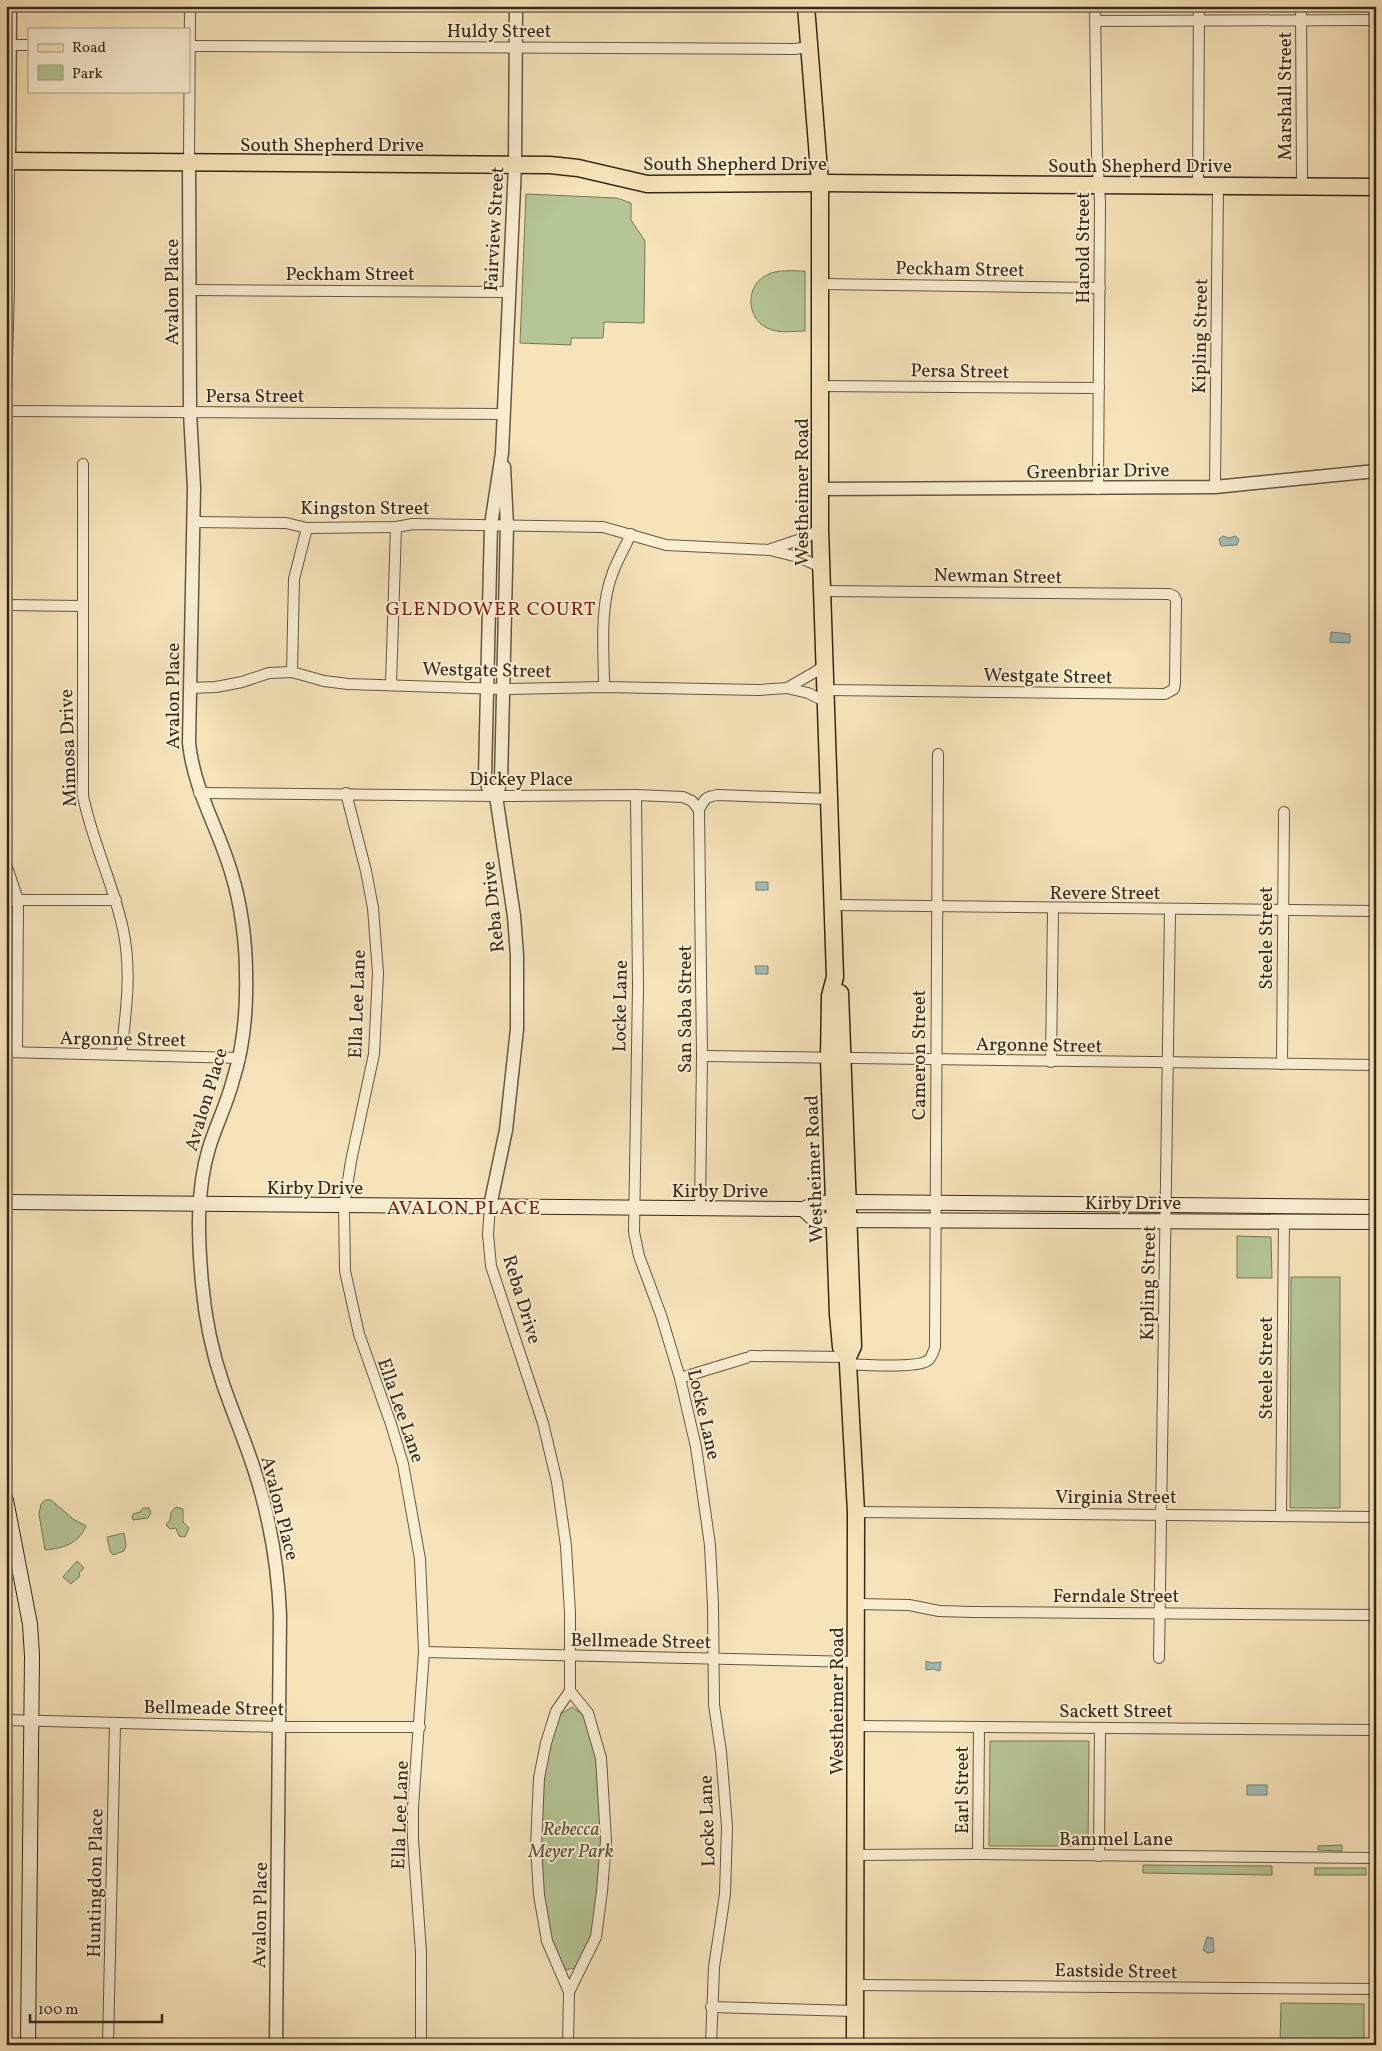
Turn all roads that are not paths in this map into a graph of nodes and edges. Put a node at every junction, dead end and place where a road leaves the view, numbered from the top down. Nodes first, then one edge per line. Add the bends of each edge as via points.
1 (10, 6) edge
2 (190, 6) edge
3 (516, 6) edge
4 (806, 6) edge
5 (1095, 6) edge
6 (1199, 6) edge
7 (1301, 6) edge
8 (1376, 20) edge
9 (1096, 21) junction
10 (1199, 21) junction
11 (1301, 22) junction
12 (189, 28) edge
13 (8, 45) edge
14 (28, 46) edge
15 (190, 46) edge
16 (810, 47) junction
17 (516, 48) junction
18 (189, 92) edge
19 (8, 161) edge
20 (190, 162) junction
21 (515, 165) junction
22 (820, 183) junction
23 (1099, 185) junction
24 (1198, 186) junction
25 (1218, 186) junction
26 (1302, 186) junction
27 (1376, 187) edge
28 (820, 284) junction
29 (1100, 288) junction
30 (190, 290) junction
31 (509, 292) junction
32 (820, 386) junction
33 (1099, 388) junction
34 (6, 395) edge
35 (6, 411) edge
36 (190, 412) junction
37 (504, 414) junction
38 (502, 452) junction
39 (83, 464) dead end
40 (1376, 471) edge
41 (1215, 487) junction
42 (1098, 489) junction
43 (820, 490) junction
44 (193, 522) junction
45 (492, 525) junction
46 (506, 525) junction
47 (396, 527) junction
48 (307, 528) junction
49 (820, 530) junction
50 (631, 534) junction
51 (770, 550) junction
52 (821, 567) junction
53 (821, 591) junction
54 (1174, 596) joint
55 (6, 605) edge
56 (82, 606) junction
57 (824, 665) junction
58 (292, 672) junction
59 (391, 684) junction
60 (604, 687) junction
61 (190, 688) junction
62 (486, 688) junction
63 (502, 688) junction
64 (787, 688) junction
65 (826, 696) junction
66 (938, 754) dead end
67 (199, 793) junction
68 (346, 793) junction
69 (636, 795) junction
70 (496, 796) junction
71 (829, 799) junction
72 (699, 810) junction
73 (1284, 812) dead end
74 (6, 864) edge
75 (6, 900) edge
76 (18, 900) junction
77 (116, 900) junction
78 (833, 905) junction
79 (937, 907) junction
80 (1053, 909) junction
81 (1170, 910) junction
82 (1283, 910) junction
83 (1376, 911) edge
84 (12, 1052) edge
85 (121, 1055) junction
86 (702, 1056) junction
87 (240, 1058) junction
88 (836, 1059) junction
89 (935, 1060) junction
90 (1051, 1062) junction
91 (1168, 1063) junction
92 (1282, 1064) junction
93 (1376, 1065) edge
94 (6, 1202) edge
95 (841, 1203) junction
96 (935, 1203) junction
97 (200, 1205) junction
98 (344, 1206) junction
99 (490, 1206) junction
100 (1167, 1206) junction
101 (1307, 1206) junction
102 (1376, 1207) edge
103 (633, 1208) junction
104 (700, 1208) junction
105 (803, 1209) junction
106 (841, 1220) junction
107 (935, 1220) junction
108 (1166, 1221) junction
109 (1284, 1222) junction
110 (1376, 1222) edge
111 (848, 1360) junction
112 (680, 1378) junction
113 (6, 1500) edge
114 (856, 1512) junction
115 (1160, 1514) junction
116 (1281, 1515) junction
117 (1376, 1517) edge
118 (856, 1604) junction
119 (1159, 1613) junction
120 (1376, 1615) edge
121 (424, 1652) junction
122 (570, 1656) junction
123 (1159, 1658) dead end
124 (713, 1659) junction
125 (856, 1662) junction
126 (570, 1691) junction
127 (6, 1720) edge
128 (31, 1720) junction
129 (115, 1723) junction
130 (279, 1726) junction
131 (856, 1726) junction
132 (420, 1727) junction
133 (979, 1727) junction
134 (1100, 1728) junction
135 (1376, 1730) edge
136 (978, 1854) junction
137 (856, 1855) junction
138 (1099, 1856) junction
139 (1376, 1858) edge
140 (855, 1985) junction
141 (1376, 1989) edge
142 (569, 1992) junction
143 (711, 2008) junction
144 (855, 2011) junction
145 (28, 2045) edge
146 (108, 2045) edge
147 (276, 2045) edge
148 (421, 2045) edge
149 (568, 2045) edge
150 (711, 2045) edge
151 (855, 2045) edge

1 - 13 street
2 - 12 street
3 - 17 street, Fairview Street
4 - 16 main road, Westheimer Road
5 - 9 street, Harold Street
6 - 10 street
7 - 11 street, Marshall Street
8 - 11 street
9 - 10 street
9 - 23 street, Harold Street
10 - 11 street
10 - 24 street
11 - 26 street, Marshall Street
13 - 14 street
13 - 19 street
15 - 17 street, Huldy Street
16 - 17 street, Huldy Street
16 - 22 main road, Westheimer Road
17 - 21 street, Fairview Street
18 - 20 street
19 - 20 main road, South Shepherd Drive
19 - 34 street
20 - 21 main road, South Shepherd Drive
20 - 30 street, Avalon Place
21 - 22 main road, South Shepherd Drive via 578,168 647,184
21 - 31 street, Fairview Street
22 - 23 main road, South Shepherd Drive
22 - 28 main road, Westheimer Road
23 - 24 main road, South Shepherd Drive
23 - 29 street, Harold Street
24 - 25 main road, South Shepherd Drive
25 - 26 main road, South Shepherd Drive
25 - 41 street, Kipling Street
26 - 27 main road, South Shepherd Drive
28 - 29 street, Peckham Street
28 - 32 main road, Westheimer Road
29 - 33 street, Harold Street
30 - 31 street, Peckham Street
30 - 36 street, Avalon Place
31 - 37 street, Fairview Street
32 - 33 street, Persa Street
32 - 43 main road, Westheimer Road
33 - 42 street, Harold Street
35 - 36 street, Persa Street
36 - 37 street, Persa Street
36 - 44 street, Avalon Place
37 - 38 street, Fairview Street
38 - 45 street, Fairview Street
38 - 46 street, Fairview Street
39 - 56 street, Mimosa Drive
40 - 41 street, Greenbriar Drive
41 - 42 street, Greenbriar Drive
42 - 43 street, Greenbriar Drive
43 - 49 main road, Westheimer Road
44 - 48 street, Kingston Street via 286,523
44 - 61 street, Avalon Place
45 - 46 street, Kingston Street
45 - 47 street, Kingston Street via 413,524
45 - 62 street, Fairview Street
46 - 50 street, Kingston Street via 602,527
46 - 63 street, Fairview Street
47 - 48 street, Kingston Street
47 - 59 street
48 - 58 street via 294,579
49 - 51 street
49 - 52 main road, Westheimer Road
50 - 51 street, Kingston Street via 666,545
50 - 60 street via 608,588 604,614
51 - 52 street via 798,556
52 - 53 main road, Westheimer Road
53 - 54 street, Newman Street
53 - 57 main road, Westheimer Road
54 - 65 street, Westgate Street via 1175,683 1174,689 1165,694
55 - 56 street
56 - 77 street, Mimosa Drive via 83,796
57 - 64 street, Westgate Street
57 - 65 main road, Westheimer Road
58 - 59 street, Westgate Street via 348,684
58 - 61 street, Westgate Street via 269,673 216,687
59 - 62 street, Westgate Street
60 - 63 street, Westgate Street
60 - 64 street, Westgate Street
61 - 67 street, Avalon Place via 189,743
62 - 63 street, Westgate Street
62 - 70 street, Reba Drive via 486,775 488,787
63 - 70 street, Reba Drive via 501,781
64 - 65 street, Westgate Street
65 - 71 main road, Westheimer Road
66 - 79 street, Cameron Street
67 - 68 street, Dickey Place
67 - 87 street, Avalon Place via 233,876 242,925 246,1007
68 - 70 street, Dickey Place
68 - 98 street, Ella Lee Lane via 373,908 378,973 374,1054 350,1161
69 - 70 street, Dickey Place
69 - 72 street, Dickey Place via 683,797 692,801
69 - 103 street, Locke Lane via 638,987
70 - 99 street, Reba Drive via 514,916 517,1030 506,1130
71 - 72 street via 718,795 708,796
71 - 78 main road, Westheimer Road
72 - 86 street, San Saba Street
73 - 82 street, Steele Street
74 - 76 street
75 - 76 street
76 - 77 street
76 - 84 street
77 - 85 street, Mimosa Drive via 128,964
78 - 79 street, Revere Street
78 - 88 main road, Westheimer Road via 835,977 841,996
79 - 80 street, Revere Street
79 - 89 street, Cameron Street
80 - 81 street, Revere Street
80 - 90 street
81 - 82 street, Revere Street
81 - 91 street, Kipling Street
82 - 83 street, Revere Street
82 - 92 street, Steele Street
84 - 85 street, Argonne Street
85 - 87 street, Argonne Street
86 - 88 street, Argonne Street
86 - 104 street, San Saba Street
87 - 97 street, Avalon Place via 208,1149
88 - 89 street, Argonne Street
88 - 95 main road, Westheimer Road
89 - 90 street, Argonne Street
89 - 96 street, Cameron Street
90 - 91 street, Argonne Street
91 - 92 street, Argonne Street
91 - 100 street, Kipling Street
92 - 93 street, Argonne Street
94 - 97 main road, Kirby Drive
95 - 96 main road, Kirby Drive
95 - 105 main road, Kirby Drive via 817,1203
95 - 106 main road, Westheimer Road
96 - 100 main road, Kirby Drive
96 - 107 street, Cameron Street
97 - 98 main road, Kirby Drive
97 - 130 street, Avalon Place via 202,1283 214,1351 254,1468 273,1538 280,1615
98 - 99 main road, Kirby Drive
98 - 121 street, Ella Lee Lane via 345,1271 351,1304 364,1351 392,1424 409,1489 420,1559
99 - 103 main road, Kirby Drive
99 - 122 street, Reba Drive via 491,1266 543,1423 557,1482 566,1546
100 - 101 main road, Kirby Drive
100 - 108 street, Kipling Street
101 - 102 main road, Kirby Drive
101 - 109 main road
103 - 104 main road, Kirby Drive
103 - 112 street, Locke Lane via 636,1245
104 - 105 main road, Kirby Drive
105 - 106 main road, Kirby Drive via 815,1220
106 - 107 main road, Kirby Drive
106 - 111 main road, Westheimer Road via 853,1346
107 - 108 main road, Kirby Drive
107 - 111 street, Cameron Street via 935,1348 932,1356 926,1362 909,1364
108 - 109 main road, Kirby Drive
108 - 115 street, Kipling Street
109 - 110 main road, Kirby Drive
109 - 116 street, Steele Street
111 - 112 street via 748,1357
111 - 114 main road, Westheimer Road
112 - 124 street, Locke Lane via 696,1447 710,1545
113 - 128 main road via 30,1624
114 - 115 street, Virginia Street
114 - 118 main road, Westheimer Road
115 - 116 street, Virginia Street
115 - 119 street, Kipling Street
116 - 117 street, Virginia Street
118 - 119 street, Ferndale Street via 909,1605 939,1611
118 - 125 main road, Westheimer Road
119 - 120 street, Ferndale Street
119 - 123 street, Kipling Street
121 - 122 street, Bellmeade Street
121 - 132 street, Ella Lee Lane
122 - 124 street, Bellmeade Street
122 - 126 street, Reba Drive
124 - 125 street, Bellmeade Street
124 - 143 street, Locke Lane via 714,1705 724,1780 727,1836 725,1894
125 - 131 main road, Westheimer Road
126 - 142 street via 556,1711 546,1743 539,1778 536,1847 539,1895 547,1942
126 - 142 street via 588,1713 601,1758 606,1840 596,1937
127 - 128 street, Bellmeade Street
128 - 129 street, Bellmeade Street
128 - 145 main road
129 - 130 street, Bellmeade Street
129 - 146 street, Huntingdon Place
130 - 132 street, Bellmeade Street
130 - 147 street, Avalon Place
131 - 133 street, Sackett Street
131 - 137 main road, Westheimer Road
132 - 148 street, Ella Lee Lane via 413,1840 421,1952
133 - 134 street, Sackett Street
133 - 136 street, Earl Street
134 - 135 street, Sackett Street
134 - 138 street
136 - 137 street, Bammel Lane
136 - 138 street, Bammel Lane
137 - 140 main road, Westheimer Road
138 - 139 street, Bammel Lane
140 - 141 street, Eastside Street
140 - 144 main road, Westheimer Road
142 - 149 street
143 - 144 street
143 - 150 street, Locke Lane
144 - 151 main road, Westheimer Road

